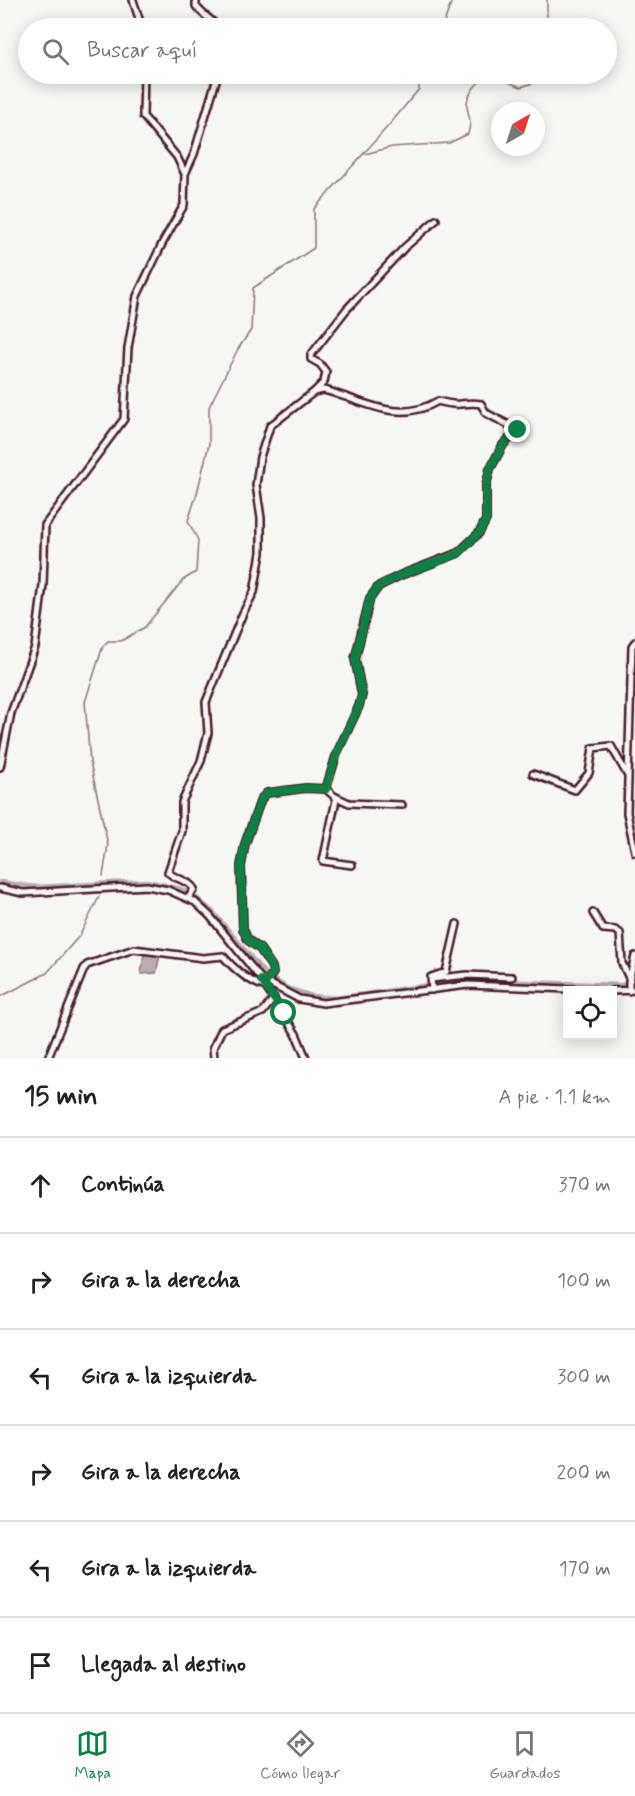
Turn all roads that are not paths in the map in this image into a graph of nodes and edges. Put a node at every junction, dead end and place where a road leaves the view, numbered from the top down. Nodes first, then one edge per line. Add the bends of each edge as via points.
1 (134, 0) edge
2 (196, 0) edge
3 (139, 18) edge
4 (209, 18) edge
5 (144, 84) edge
6 (215, 84) edge
7 (185, 174) junction
8 (436, 220) dead end
9 (314, 392) junction
10 (635, 642) edge
11 (0, 767) edge
12 (533, 774) dead end
13 (628, 777) junction
14 (326, 789) junction
15 (334, 796) junction
16 (402, 805) dead end
17 (635, 852) edge
18 (352, 865) dead end
19 (0, 888) edge
20 (188, 899) junction
21 (593, 912) dead end
22 (457, 924) dead end
23 (635, 956) edge
24 (512, 977) dead end
25 (430, 979) junction
26 (629, 981) junction
27 (264, 983) junction
28 (563, 989) edge
29 (432, 990) junction
30 (632, 991) edge
31 (274, 998) junction
32 (48, 1058) edge
33 (214, 1058) edge
34 (306, 1058) edge

1 - 3 street
2 - 4 street via 198,9
5 - 7 street via 143,116 177,157
6 - 7 street
7 - 11 street via 184,205 138,296 128,348 124,419 45,525 44,585 35,647 11,713
8 - 9 street via 346,310 311,355 311,360 326,372 324,382
9 - 14 street via 325,390 381,409 403,412 419,411 438,401 471,402 481,404 486,412 518,430 503,445 490,469 486,520 479,533 458,554 393,579 379,586 370,598 355,659 362,695
9 - 20 street via 270,426 260,457 256,485 261,553 254,592 206,702 208,733 201,761 182,802 182,831 168,872 190,883 194,889
10 - 13 street
12 - 13 street via 574,790 589,773 593,748 611,746
13 - 17 street via 627,813
14 - 15 street
14 - 27 street via 267,793 261,799 245,844 241,866 243,929 272,967 273,973
15 - 16 street via 349,803
15 - 18 street via 323,861
19 - 20 street via 23,893 147,886
20 - 27 street via 210,916
21 - 26 street via 603,929 620,933 622,963
22 - 25 street via 446,972
23 - 26 street
24 - 25 street via 467,975
25 - 29 street
26 - 30 street
27 - 29 street via 299,999 323,1003
27 - 31 street
27 - 32 street via 259,985 223,956 203,958 134,949 97,960 84,969
28 - 29 street via 468,986
31 - 33 street via 263,1012 222,1029 213,1048
31 - 34 street via 297,1034

